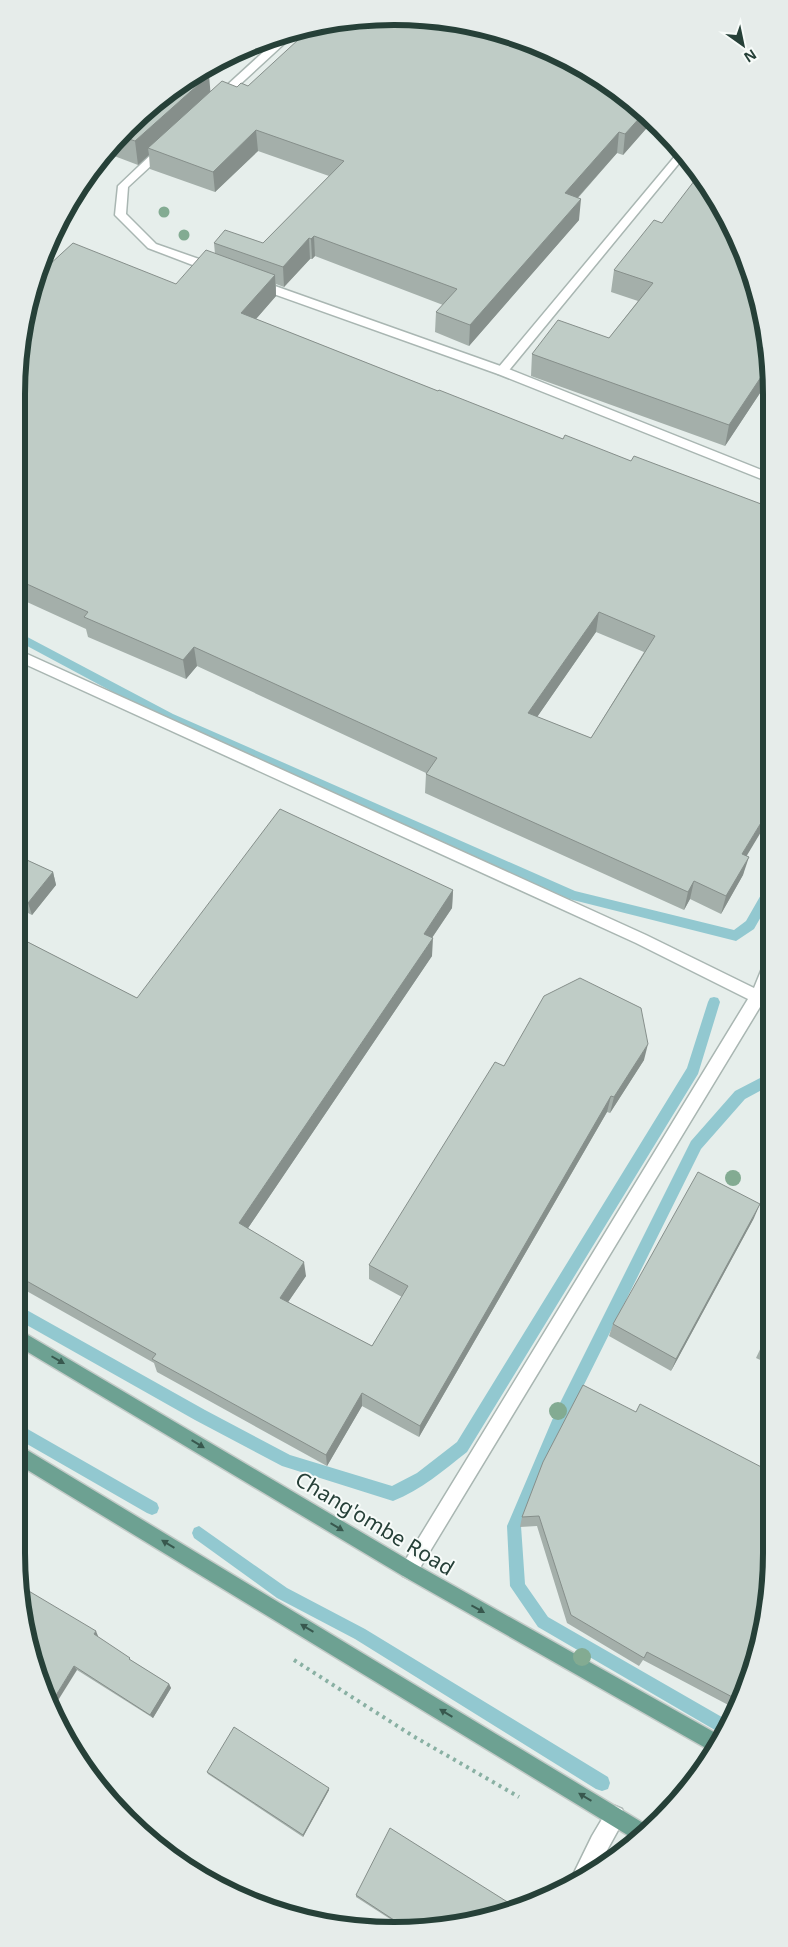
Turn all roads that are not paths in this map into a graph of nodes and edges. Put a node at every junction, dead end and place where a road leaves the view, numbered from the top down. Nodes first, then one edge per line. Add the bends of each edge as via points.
1 (277, 44) edge
2 (208, 108) edge
3 (172, 141) edge
4 (678, 158) edge
5 (226, 273) edge
6 (244, 279) edge
7 (502, 371) junction
8 (763, 476) edge
9 (25, 658) edge
10 (763, 999) edge
11 (763, 1001) edge
12 (25, 1341) edge
13 (25, 1457) edge
14 (409, 1570) junction
15 (712, 1741) edge
16 (615, 1816) junction
17 (637, 1830) edge
18 (587, 1868) edge

1 - 2 street
3 - 5 street via 123,186 120,215 152,246
4 - 7 street
6 - 7 street
7 - 8 street
9 - 10 street via 641,939
11 - 14 street
12 -> 14 main road, Chang'ombe Road
16 -> 13 main road
14 -> 15 main road, Chang'ombe Road
16 - 17 main road
16 - 18 street

